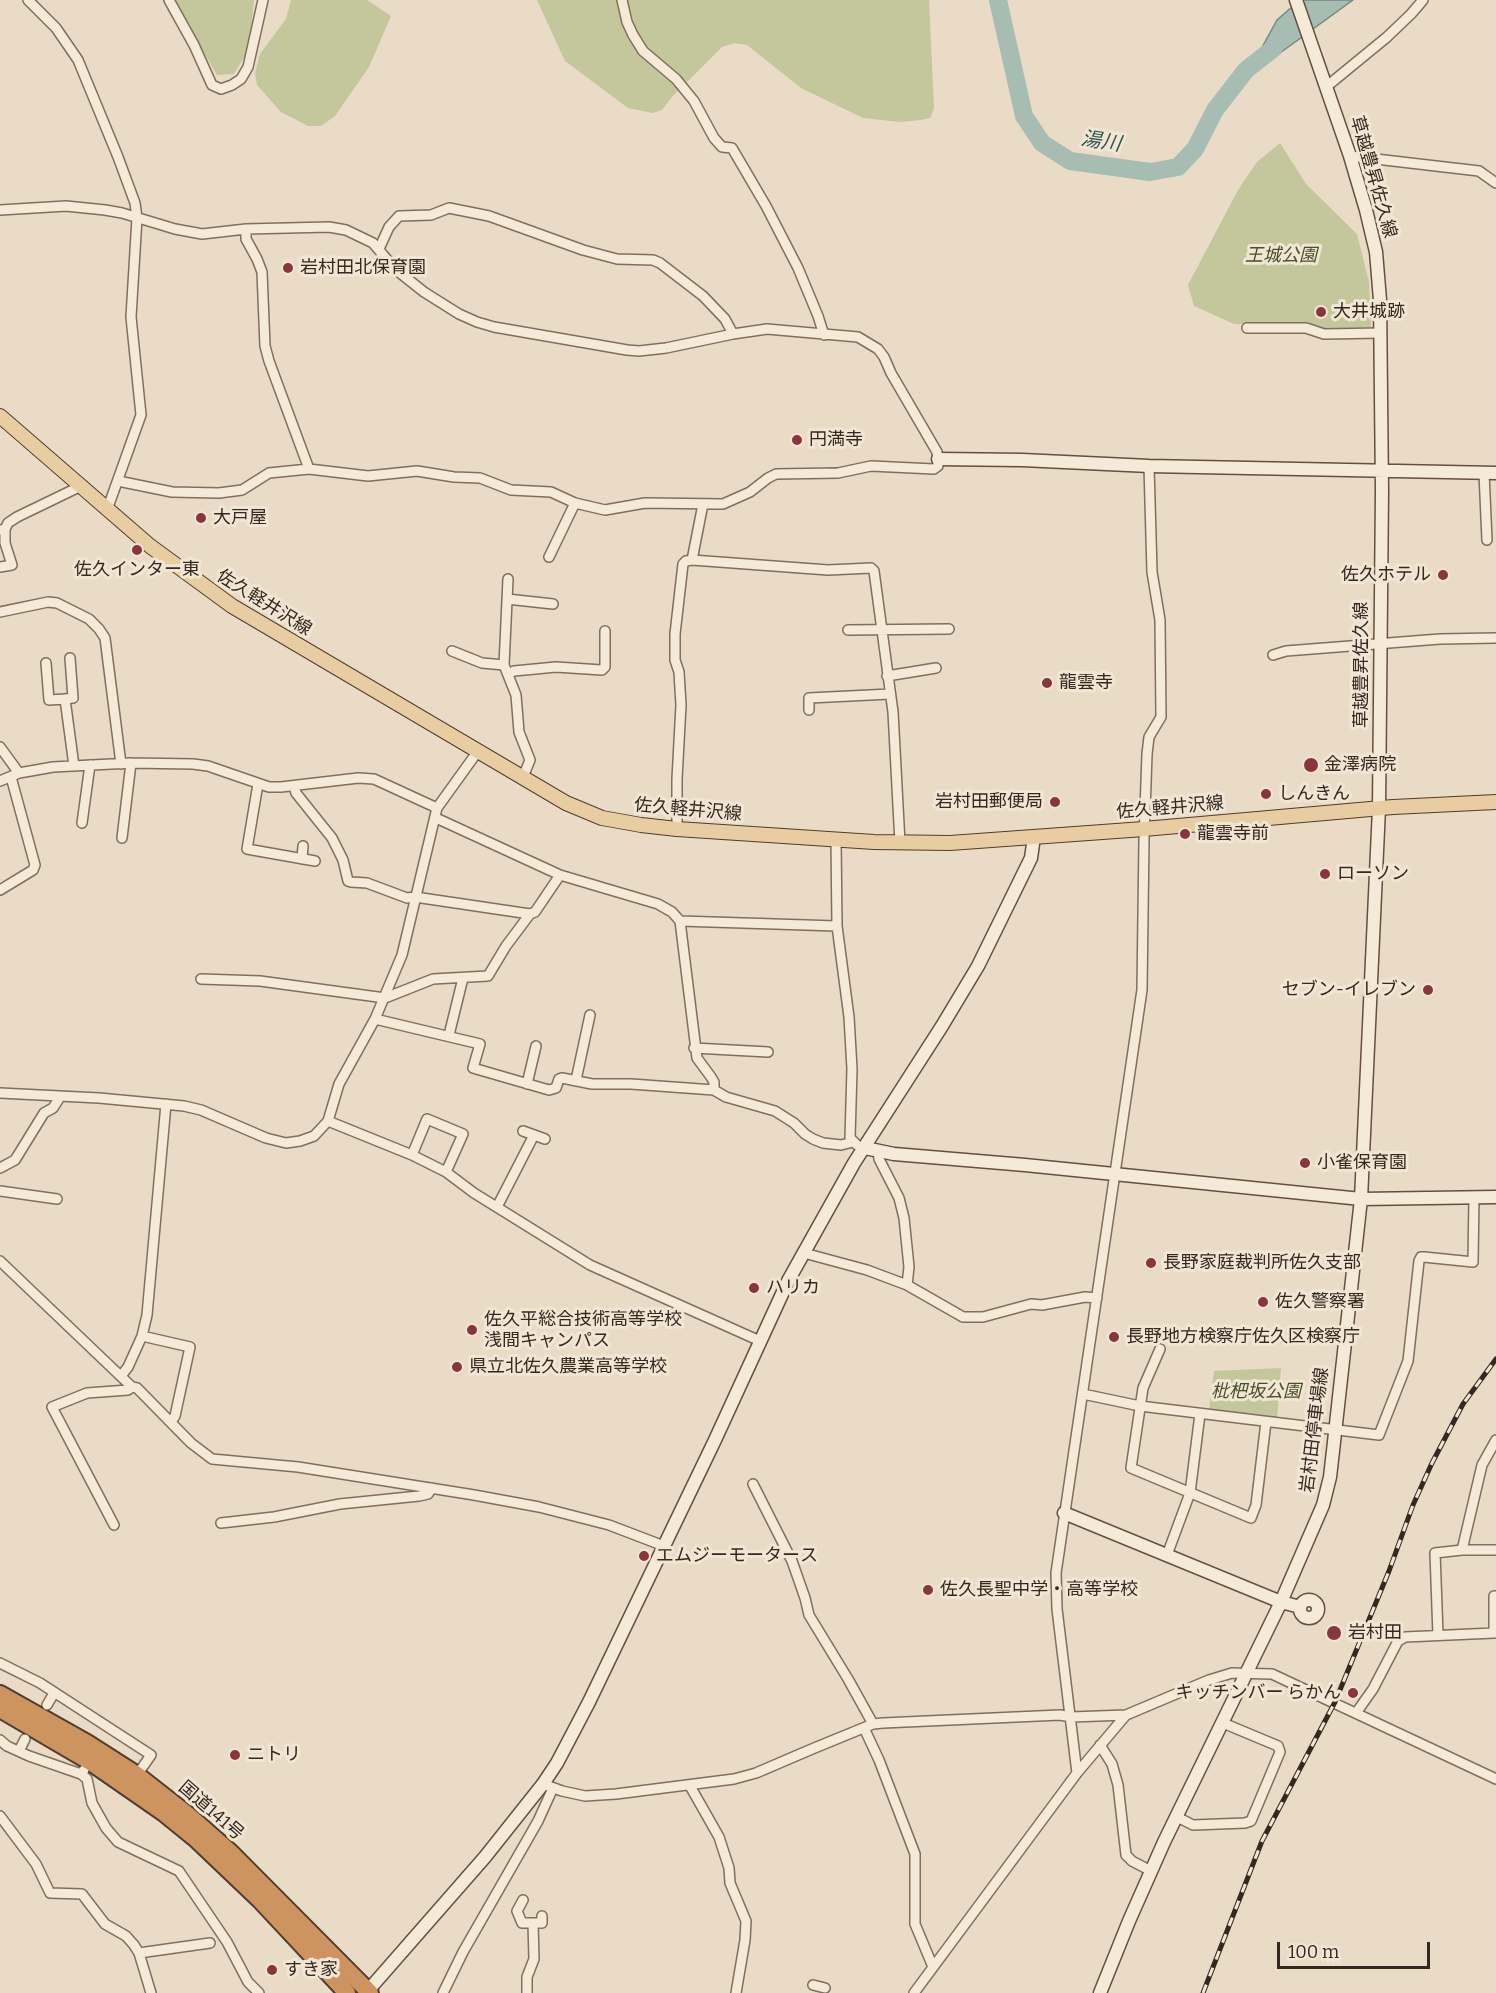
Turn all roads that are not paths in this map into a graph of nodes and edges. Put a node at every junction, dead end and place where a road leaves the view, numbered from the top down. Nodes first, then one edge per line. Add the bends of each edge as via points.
1 (28, 0) edge
2 (169, 0) edge
3 (263, 0) edge
4 (622, 0) edge
5 (1296, 0) edge
6 (1423, 0) edge
7 (1325, 84) junction
8 (1350, 156) junction
9 (1496, 183) edge
10 (0, 210) edge
11 (137, 218) junction
12 (246, 229) junction
13 (379, 249) junction
14 (1247, 328) dead end
15 (1381, 333) junction
16 (734, 334) junction
17 (824, 335) junction
18 (0, 416) edge
19 (938, 459) junction
20 (1149, 466) junction
21 (309, 469) junction
22 (1382, 470) junction
23 (1490, 473) edge
24 (118, 481) junction
25 (79, 487) junction
26 (575, 503) junction
27 (703, 504) junction
28 (107, 510) junction
29 (2, 530) edge
30 (1487, 540) dead end
31 (544, 541) dead end
32 (554, 545) junction
33 (549, 557) dead end
34 (692, 560) junction
35 (0, 567) edge
36 (508, 579) dead end
37 (507, 599) junction
38 (553, 604) dead end
39 (0, 612) edge
40 (882, 629) junction
41 (949, 629) dead end
42 (848, 630) dead end
43 (605, 631) dead end
44 (1496, 638) edge
45 (1380, 644) junction
46 (452, 651) dead end
47 (1273, 655) dead end
48 (70, 658) dead end
49 (46, 663) dead end
50 (936, 668) dead end
51 (506, 669) junction
52 (886, 676) junction
53 (890, 694) junction
54 (65, 699) junction
55 (809, 710) dead end
56 (0, 747) edge
57 (478, 751) junction
58 (126, 763) junction
59 (90, 765) junction
60 (74, 766) junction
61 (15, 775) junction
62 (523, 777) junction
63 (0, 782) edge
64 (258, 784) junction
65 (294, 786) junction
66 (1496, 802) edge
67 (1379, 808) junction
68 (436, 813) junction
69 (82, 823) dead end
70 (677, 829) junction
71 (1144, 829) junction
72 (1034, 837) junction
73 (122, 838) dead end
74 (836, 839) junction
75 (900, 843) junction
76 (303, 846) dead end
77 (302, 859) junction
78 (315, 861) dead end
79 (560, 875) junction
80 (0, 890) edge
81 (415, 897) junction
82 (530, 914) junction
83 (680, 921) junction
84 (837, 927) junction
85 (463, 978) junction
86 (201, 979) dead end
87 (385, 998) junction
88 (590, 1015) dead end
89 (375, 1018) junction
90 (449, 1035) junction
91 (536, 1046) dead end
92 (694, 1048) junction
93 (768, 1052) dead end
94 (576, 1080) junction
95 (527, 1084) junction
96 (714, 1090) junction
97 (0, 1093) edge
98 (60, 1097) junction
99 (166, 1104) junction
100 (328, 1121) junction
101 (523, 1131) dead end
102 (534, 1135) junction
103 (545, 1138) dead end
104 (853, 1143) junction
105 (865, 1148) junction
106 (878, 1152) junction
107 (412, 1155) junction
108 (0, 1168) edge
109 (446, 1172) junction
110 (1114, 1174) junction
111 (0, 1191) edge
112 (1474, 1197) junction
113 (1496, 1197) edge
114 (57, 1199) dead end
115 (1361, 1199) junction
116 (497, 1207) junction
117 (804, 1253) junction
118 (0, 1261) edge
119 (907, 1284) junction
120 (1097, 1298) junction
121 (142, 1336) junction
122 (760, 1341) junction
123 (1160, 1348) dead end
124 (120, 1376) junction
125 (132, 1387) junction
126 (1083, 1394) junction
127 (1140, 1406) junction
128 (1200, 1414) junction
129 (171, 1422) junction
130 (1266, 1422) junction
131 (1335, 1429) junction
132 (1496, 1440) edge
133 (753, 1484) dead end
134 (432, 1488) junction
135 (1190, 1493) junction
136 (1065, 1513) junction
137 (221, 1523) dead end
138 (114, 1525) dead end
139 (664, 1546) junction
140 (1462, 1550) junction
141 (1496, 1550) edge
142 (1167, 1555) junction
143 (1496, 1596) edge
144 (1281, 1602) junction
145 (1300, 1607) dead end
146 (1438, 1635) junction
147 (0, 1663) edge
148 (1247, 1673) junction
149 (54, 1693) junction
150 (0, 1694) edge
151 (47, 1705) dead end
152 (0, 1709) edge
153 (1356, 1713) junction
154 (1126, 1715) junction
155 (1071, 1717) junction
156 (1223, 1723) junction
157 (868, 1726) junction
158 (25, 1739) dead end
159 (0, 1740) edge
160 (1100, 1745) junction
161 (19, 1751) junction
162 (85, 1767) junction
163 (1077, 1773) junction
164 (137, 1775) junction
165 (1496, 1779) edge
166 (548, 1786) junction
167 (690, 1786) junction
168 (0, 1816) edge
169 (1176, 1817) junction
170 (1151, 1871) junction
171 (523, 1900) dead end
172 (542, 1916) dead end
173 (533, 1923) junction
174 (210, 1943) dead end
175 (139, 1953) junction
176 (933, 1967) junction
177 (813, 1985) dead end
178 (825, 1988) dead end
179 (368, 1992) edge
180 (151, 1993) edge
181 (259, 1993) edge
182 (347, 1993) edge
183 (443, 1993) edge
184 (527, 1993) edge
185 (736, 1993) edge
186 (914, 1993) edge
187 (1100, 1993) edge

1 - 11 street via 56,28 78,60 135,203
2 - 3 street via 212,85 221,89 241,79 248,67
4 - 17 street via 627,22 643,51 676,79 722,147 732,148 798,268
5 - 7 street, 草越豊昇佐久線
6 - 7 street via 1386,37
7 - 8 street, 草越豊昇佐久線
8 - 9 street via 1479,171
8 - 15 street, 草越豊昇佐久線 via 1376,252
10 - 11 street via 66,206
11 - 12 street via 202,234
11 - 24 street via 131,316 141,415
12 - 13 street via 336,228 355,233
12 - 21 street via 246,239 262,272 265,346
13 - 16 street via 395,269 424,292 459,314 494,327 639,351
13 - 16 street via 399,216 431,215 449,208 489,216 583,250 617,259 660,263 703,296
14 - 15 street via 1306,328 1324,334
15 - 22 street, 草越豊昇佐久線
16 - 17 street via 767,329
17 - 19 street via 858,337 878,348
18 - 25 main road, 佐久軽井沢線
19 - 20 street
19 - 27 street via 934,469 871,466 838,472 776,474 732,501
20 - 22 street
20 - 71 street via 1152,572 1160,620 1161,717 1149,737
21 - 24 street via 269,473 242,490 219,493 172,492
21 - 26 street via 368,476 417,471 470,476 511,490 551,492
22 - 23 street
22 - 45 street, 草越豊昇佐久線
23 - 30 street
24 - 28 street
25 - 28 main road, 佐久軽井沢線
25 - 29 street via 17,517
26 - 27 street via 605,510 645,503
26 - 32 street
27 - 34 street
28 - 57 main road, 佐久軽井沢線 via 232,606
29 - 35 street via 12,565
31 - 32 street
32 - 33 street
34 - 40 street via 828,570 873,569
34 - 70 street via 682,564 675,634 681,705
36 - 37 street
37 - 38 street
37 - 51 street
39 - 58 street via 57,603 89,619 99,629 105,638
40 - 41 street
40 - 42 street
40 - 52 street
43 - 51 street via 602,670
44 - 45 street
45 - 47 street
45 - 67 street, 草越豊昇佐久線
46 - 51 street
48 - 54 street via 73,698
49 - 54 street via 49,700
50 - 52 street
51 - 62 street via 516,694 519,732 530,760
52 - 53 street
53 - 55 street via 809,694
53 - 75 street
54 - 60 street
56 - 61 street
57 - 62 main road, 佐久軽井沢線
57 - 68 street
58 - 59 street
58 - 64 street via 208,766
58 - 73 street
59 - 60 street
59 - 69 street
60 - 61 street via 39,768
61 - 63 street
61 - 80 street via 35,865
62 - 70 main road, 佐久軽井沢線 via 566,803 603,818
64 - 65 street
64 - 77 street via 247,849
65 - 68 street via 374,779
65 - 81 street via 332,838 348,881
66 - 67 main road, 佐久軽井沢線
67 - 71 main road, 佐久軽井沢線
67 - 115 street, 草越豊昇佐久線
68 - 79 street
68 - 81 street
70 - 74 main road, 佐久軽井沢線
71 - 72 main road, 佐久軽井沢線
71 - 110 street via 1142,990
72 - 75 main road, 佐久軽井沢線
72 - 105 street via 1031,858 978,966
74 - 75 main road, 佐久軽井沢線
74 - 84 street
76 - 77 street
77 - 78 street
79 - 82 street
79 - 83 street via 658,903
81 - 82 street
81 - 87 street via 402,956
82 - 85 street via 489,976
83 - 84 street
83 - 92 street
84 - 104 street via 849,1017
85 - 87 street via 433,979
85 - 90 street
86 - 87 street via 260,981
87 - 89 street
88 - 94 street
89 - 90 street
89 - 100 street via 339,1084
90 - 95 street via 480,1044 473,1068
91 - 95 street
92 - 93 street
92 - 96 street via 696,1058 714,1082
94 - 95 street via 560,1078 551,1090
94 - 96 street
96 - 104 street via 775,1111 823,1143
97 - 98 street
98 - 99 street
98 - 108 street via 44,1113 15,1161
99 - 100 street via 201,1110 279,1142 314,1136
99 - 121 street via 152,1279
100 - 107 street
101 - 102 street
102 - 103 street
102 - 116 street
104 - 105 street
105 - 106 street
105 - 117 street
106 - 110 street
106 - 119 street via 904,1218
107 - 109 street
107 - 109 street via 427,1119 463,1134
109 - 116 street
110 - 115 street
110 - 120 street
111 - 114 street
112 - 113 street
112 - 115 street
112 - 131 street via 1473,1262 1424,1257 1419,1261 1408,1361 1379,1435
115 - 131 street, 岩村田停車場線
116 - 122 street via 590,1264
117 - 119 street
117 - 122 street
118 - 124 street
119 - 120 street via 963,1317 972,1318 1030,1304
120 - 126 street
121 - 124 street
121 - 129 street via 190,1347
122 - 139 street
123 - 127 street via 1143,1388
124 - 125 street
125 - 129 street
125 - 138 street via 87,1393 52,1407
126 - 127 street
126 - 136 street
127 - 128 street
127 - 135 street via 1131,1468
128 - 130 street
128 - 135 street
129 - 134 street via 212,1459 298,1467
130 - 131 street
130 - 135 street via 1251,1518
131 - 144 street, 岩村田停車場線 via 1323,1505
132 - 140 street via 1482,1465
133 - 157 street via 792,1561 809,1615 848,1679
134 - 137 street via 428,1494 419,1496
134 - 139 street via 583,1517
135 - 142 street
136 - 142 street
136 - 155 street via 1056,1586
139 - 166 street
140 - 141 street
140 - 146 street via 1435,1553
142 - 144 street
143 - 146 street via 1494,1633
144 - 145 street
144 - 148 street, 岩村田停車場線
146 - 153 street via 1398,1641
147 - 149 street
148 - 153 street via 1281,1677
148 - 154 street via 1221,1675
148 - 156 street, 岩村田停車場線
149 - 151 street
149 - 164 street via 151,1755
150 - 164 highway, 国道141号
152 - 162 highway, 国道141号
153 - 165 street
154 - 155 street
154 - 160 street
155 - 157 street via 978,1718
155 - 163 street
156 - 169 street, 岩村田停車場線
156 - 169 street via 1278,1746 1280,1752 1251,1821 1192,1825
157 - 167 street via 756,1773
157 - 176 street via 915,1854 915,1924
158 - 161 street
159 - 161 street
160 - 163 street
160 - 170 street via 1112,1764 1118,1785 1126,1855
161 - 162 street
162 - 181 street via 92,1803 106,1828 118,1842 179,1871 227,1941 248,1982
162 - 182 highway, 国道141号 via 156,1807 196,1839
163 - 176 street
164 - 179 highway, 国道141号 via 230,1852
166 - 167 street via 585,1796
166 - 179 street
166 - 183 street via 538,1821
167 - 185 street via 720,1837 730,1883 746,1921
168 - 175 street via 36,1864 50,1893 82,1894 105,1923 126,1936
169 - 170 street, 岩村田停車場線
170 - 187 street, 岩村田停車場線
171 - 173 street via 517,1911 522,1923
172 - 173 street via 542,1923
173 - 184 street via 534,1959 527,1977
174 - 175 street
175 - 180 street
176 - 186 street
177 - 178 street

